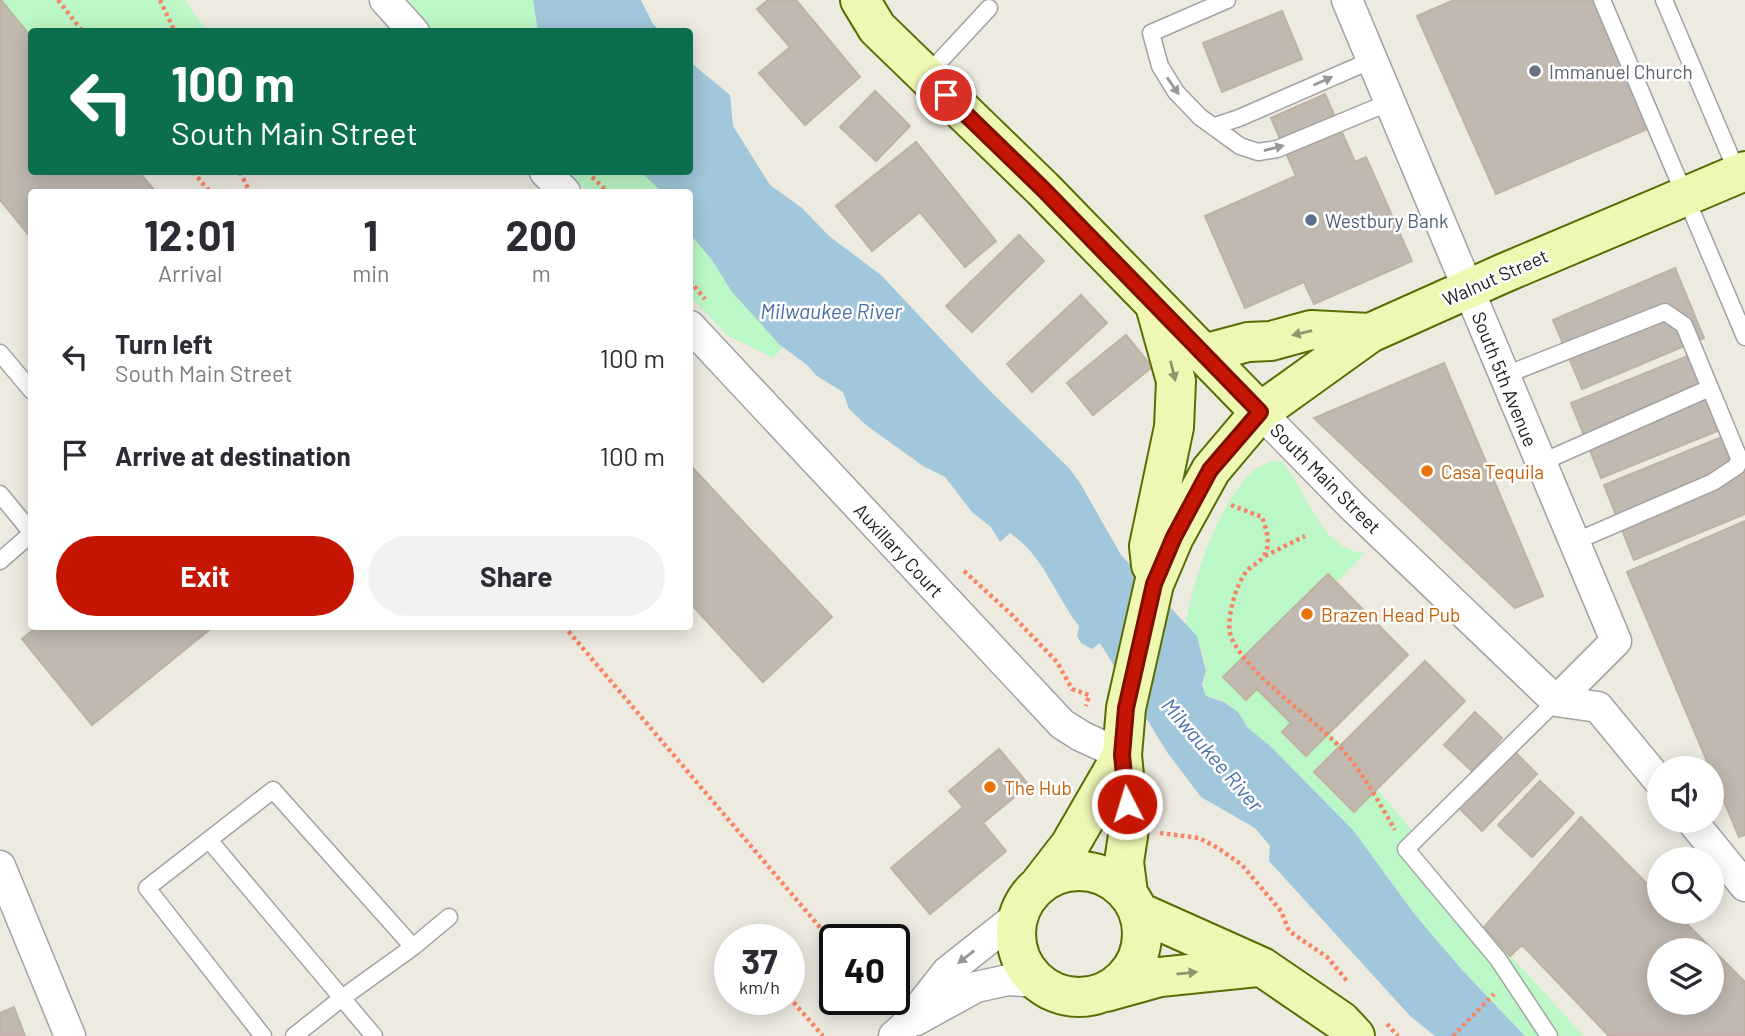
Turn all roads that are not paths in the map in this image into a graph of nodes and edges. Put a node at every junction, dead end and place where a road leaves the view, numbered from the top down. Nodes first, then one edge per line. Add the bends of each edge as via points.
1 (385, 0) edge
2 (860, 0) edge
3 (1227, 0) edge
4 (1347, 0) edge
5 (1602, 0) edge
6 (1664, 0) edge
7 (989, 8) dead end
8 (410, 28) edge
9 (1372, 60) junction
10 (926, 76) junction
11 (1390, 102) junction
12 (1214, 126) junction
13 (1742, 173) edge
14 (548, 175) edge
15 (562, 189) edge
16 (1686, 196) junction
17 (1469, 288) junction
18 (1155, 306) junction
19 (693, 329) edge
20 (1370, 333) junction
21 (1745, 337) edge
22 (0, 353) edge
23 (1203, 354) junction
24 (1503, 376) junction
25 (28, 386) edge
26 (1710, 388) junction
27 (1260, 412) junction
28 (1540, 463) junction
29 (0, 494) edge
30 (28, 528) edge
31 (28, 536) edge
32 (1574, 542) junction
33 (0, 561) edge
34 (1154, 584) junction
35 (1556, 701) junction
36 (1122, 755) junction
37 (1647, 766) edge
38 (1702, 833) edge
39 (209, 840) junction
40 (0, 866) edge
41 (1745, 886) edge
42 (1029, 900) junction
43 (1133, 903) junction
44 (449, 917) dead end
45 (413, 947) junction
46 (1262, 967) junction
47 (1037, 982) junction
48 (1097, 995) junction
49 (342, 998) junction
50 (1368, 1027) edge
51 (899, 1031) edge
52 (70, 1036) edge
53 (263, 1036) edge
54 (294, 1036) edge
55 (374, 1036) edge
56 (1549, 1036) edge

1 - 8 street
2 - 10 main road, South Main Street via 877,28
3 -> 12 lane via 1151,33 1160,66 1176,92
4 - 9 street, South 5th Avenue
5 - 16 lane
6 - 13 lane
7 - 10 lane
9 - 11 street, South 5th Avenue
12 -> 9 lane
10 - 18 main road, South Main Street
12 -> 11 lane via 1240,146 1258,152 1277,149
11 - 17 street, South 5th Avenue
13 - 16 main road, Walnut Street
14 - 15 street
16 - 17 main road, Walnut Street
16 - 21 lane
17 - 20 main road, Walnut Street
17 - 24 street, South 5th Avenue
18 - 23 main road, South Main Street
18 -> 34 main road via 1176,381 1174,427 1149,546
19 - 36 street, Auxillary Court via 1062,724
20 -> 23 main road via 1311,330
20 - 27 main road, Walnut Street
22 - 25 lane
23 - 27 main road, South Main Street
24 - 26 lane via 1665,312 1684,324
24 - 28 street, South 5th Avenue
26 - 28 lane
26 - 32 lane via 1739,458 1737,466 1713,482
27 - 34 main road, Walnut Street via 1210,470
27 - 35 street, South Main Street
28 - 32 street, South 5th Avenue
29 - 30 lane
31 - 33 lane
32 - 35 street, South 5th Avenue via 1616,641
34 - 36 main road via 1126,708
35 - 37 street via 1598,707
35 - 56 lane via 1406,849 1461,913
36 - 42 main road via 1070,845
36 - 43 main road via 1129,829 1124,863
38 - 41 street
39 - 45 lane via 273,790
39 - 49 lane
39 - 53 lane via 147,888
40 - 52 street
42 - 43 main road via 1056,876 1076,871 1113,880
42 - 47 main road via 1016,933 1025,968
42 -> 51 street via 947,972
43 - 46 main road
43 - 48 main road via 1143,932 1140,953 1116,986
44 - 45 lane
45 - 49 lane
48 -> 46 main road via 1160,977
46 - 50 main road via 1341,1021
47 - 48 main road via 1065,996
47 - 51 street via 1008,980 976,987
49 - 54 lane
49 - 55 lane

